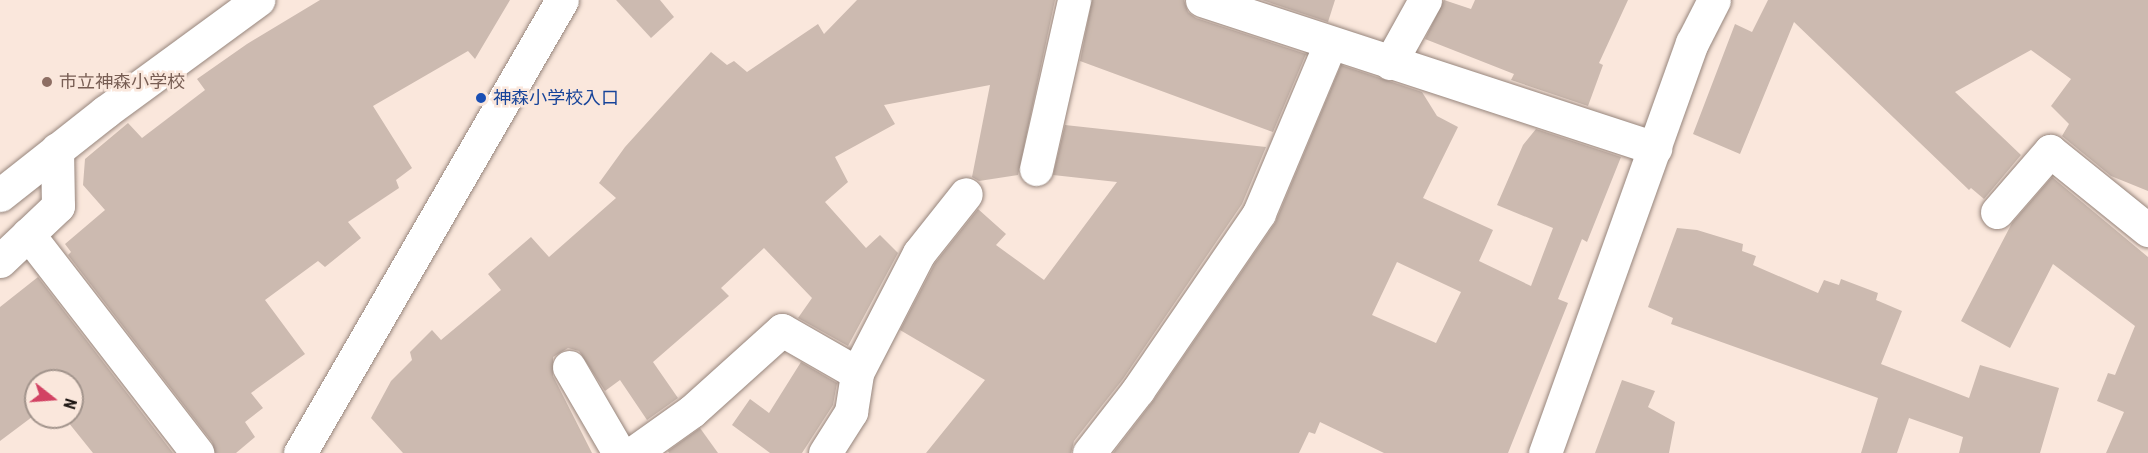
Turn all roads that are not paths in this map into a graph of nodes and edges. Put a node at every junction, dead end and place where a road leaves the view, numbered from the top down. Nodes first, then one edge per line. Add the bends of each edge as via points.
1 (258, 0) edge
2 (562, 0) edge
3 (1074, 0) edge
4 (1202, 0) edge
5 (1425, 0) edge
6 (1714, 0) edge
7 (1330, 44) junction
8 (1390, 63) junction
9 (1655, 148) junction
10 (57, 150) junction
11 (1036, 170) dead end
12 (966, 194) dead end
13 (0, 195) edge
14 (1997, 212) dead end
15 (2148, 230) edge
16 (28, 234) junction
17 (0, 261) edge
18 (569, 367) dead end
19 (857, 373) junction
20 (197, 453) edge
21 (300, 453) edge
22 (619, 453) edge
23 (633, 453) edge
24 (825, 453) edge
25 (1089, 453) edge
26 (1545, 453) edge

1 - 10 street
2 - 21 street
3 - 11 street
4 - 7 street
5 - 8 street
6 - 9 street via 1692,43
7 - 8 street
7 - 25 street via 1259,213 1138,390
8 - 9 street
9 - 26 street
10 - 13 street
10 - 16 street via 58,206
12 - 19 street via 919,253
14 - 15 street via 2050,151
16 - 17 street
16 - 20 street
18 - 22 street
19 - 23 street via 782,330 692,411
19 - 24 street via 851,412

